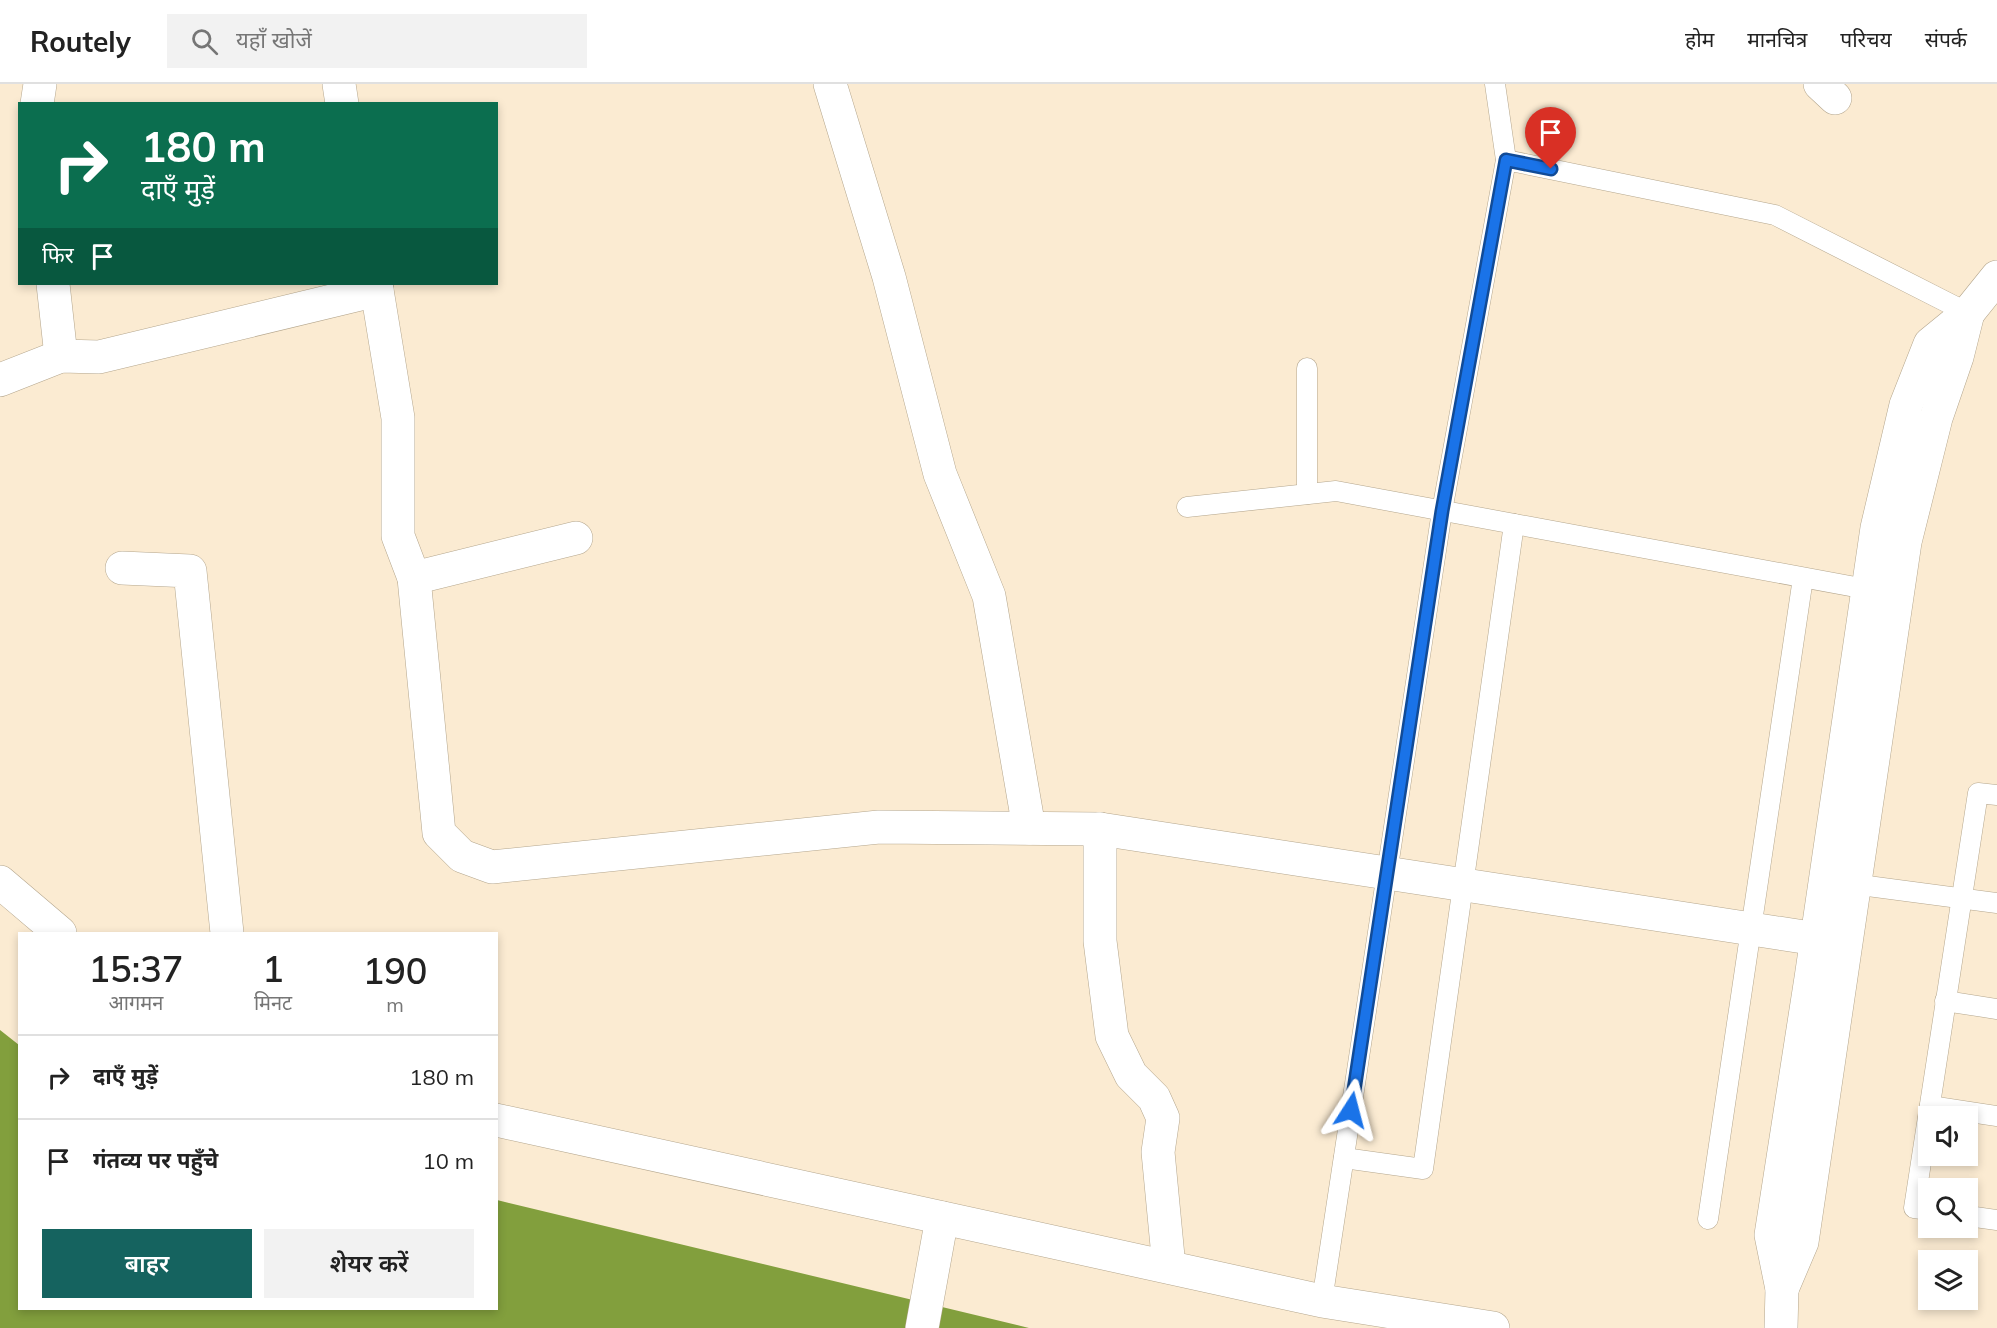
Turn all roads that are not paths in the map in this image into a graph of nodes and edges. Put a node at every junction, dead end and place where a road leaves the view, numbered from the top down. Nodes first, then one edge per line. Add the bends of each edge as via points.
1 (40, 84) edge
2 (339, 84) edge
3 (830, 84) edge
4 (1495, 84) edge
5 (37, 102) edge
6 (342, 102) edge
7 (1506, 160) junction
8 (1997, 277) edge
9 (53, 285) edge
10 (377, 287) edge
11 (1968, 313) junction
12 (62, 356) junction
13 (1308, 368) dead end
14 (0, 380) edge
15 (1307, 494) junction
16 (1187, 507) dead end
17 (1442, 511) junction
18 (1514, 524) junction
19 (576, 538) dead end
20 (122, 568) dead end
21 (414, 578) junction
22 (1803, 578) junction
23 (1882, 593) junction
24 (1997, 795) edge
25 (1029, 828) junction
26 (1100, 829) junction
27 (1387, 873) junction
28 (0, 882) edge
29 (1840, 882) junction
30 (1463, 885) junction
31 (1961, 898) junction
32 (1997, 903) edge
33 (1751, 929) junction
34 (59, 932) edge
35 (227, 932) edge
36 (1831, 942) junction
37 (1945, 1001) junction
38 (1997, 1009) edge
39 (1929, 1106) edge
40 (1978, 1113) edge
41 (1997, 1116) edge
42 (498, 1120) edge
43 (1344, 1158) junction
44 (1918, 1181) edge
45 (1918, 1209) edge
46 (1978, 1217) edge
47 (942, 1218) junction
48 (1708, 1219) dead end
49 (1997, 1220) edge
50 (1169, 1267) junction
51 (1322, 1301) junction
52 (922, 1328) edge
53 (1493, 1328) edge
54 (1780, 1328) edge

1 - 5 street
2 - 6 street
3 - 25 street via 889,278 940,474 988,596
4 - 7 lane
7 - 11 lane via 1775,215
7 - 17 lane
8 - 11 street
9 - 12 street
10 - 12 street via 99,357
10 - 21 street via 398,418 398,536
11 - 23 street via 1936,418 1905,542
12 - 14 street
13 - 15 lane
15 - 16 lane
15 - 17 lane via 1336,491
17 - 18 lane
17 - 27 lane
18 - 22 lane
18 - 30 lane
19 - 21 street
20 - 35 street via 190,571
21 - 25 street via 439,833 462,856 492,867 879,827
22 - 23 lane
22 - 33 lane
23 - 29 street
24 - 31 lane via 1978,793
25 - 26 street
26 - 27 street
26 - 50 street via 1100,941 1112,1036 1131,1075 1154,1098 1163,1118 1158,1152
27 - 30 street
27 - 43 lane
28 - 34 street
29 - 31 lane
29 - 36 street
30 - 33 street
30 - 43 lane via 1423,1169
31 - 32 lane
31 - 37 lane
33 - 36 street
33 - 48 lane
36 - 54 street via 1802,1242 1782,1289
37 - 38 lane
37 - 39 lane
40 - 41 lane
42 - 47 street
43 - 51 lane
44 - 45 lane via 1914,1208
46 - 49 lane
47 - 50 street
47 - 52 street
50 - 51 street
51 - 53 street

